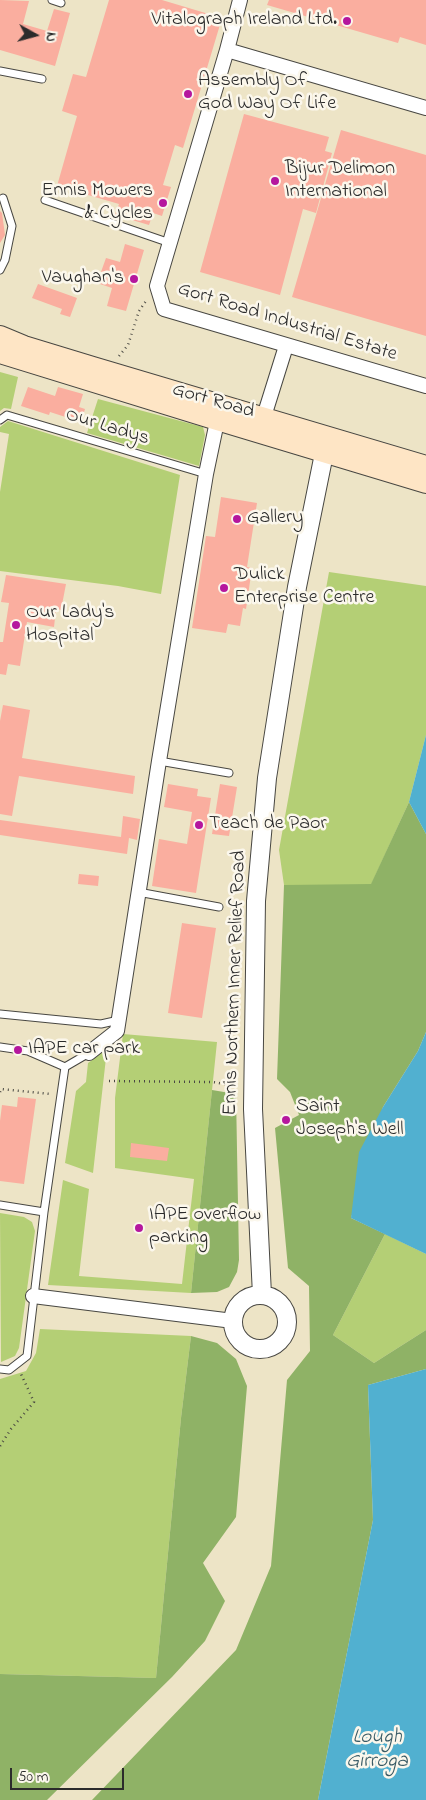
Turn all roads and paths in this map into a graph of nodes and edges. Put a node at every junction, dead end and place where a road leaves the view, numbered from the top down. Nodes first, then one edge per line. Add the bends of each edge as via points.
1 (52, 0) edge
2 (240, 0) edge
3 (61, 3) dead end
4 (227, 50) junction
5 (0, 71) edge
6 (42, 79) dead end
7 (426, 108) edge
8 (3, 198) dead end
9 (45, 200) dead end
10 (170, 243) junction
11 (0, 270) edge
12 (157, 286) junction
13 (0, 336) edge
14 (286, 346) junction
15 (0, 353) edge
16 (105, 371) junction
17 (426, 386) edge
18 (270, 396) junction
19 (242, 410) junction
20 (219, 412) junction
21 (0, 420) edge
22 (284, 423) junction
23 (261, 425) junction
24 (326, 444) junction
25 (426, 466) edge
26 (206, 474) junction
27 (426, 483) edge
28 (159, 761) junction
29 (230, 773) dead end
30 (138, 892) junction
31 (219, 907) dead end
32 (0, 1014) edge
33 (119, 1020) junction
34 (0, 1047) edge
35 (88, 1053) joint
36 (55, 1062) junction
37 (65, 1067) junction
38 (109, 1081) dead end
39 (253, 1091) junction
40 (0, 1092) edge
41 (0, 1205) edge
42 (44, 1212) junction
43 (262, 1295) junction
44 (33, 1296) junction
45 (233, 1321) junction
46 (16, 1364) junction
47 (0, 1369) edge
48 (0, 1446) edge

1 - 3 lane
2 - 4 street, Gort Road Industrial Estate
4 - 7 street
4 - 10 street, Gort Road Industrial Estate
5 - 6 lane
8 - 11 lane via 12,226
9 - 10 lane
10 - 12 street, Gort Road Industrial Estate
12 - 14 street, Gort Road Industrial Estate via 164,309
12 - 16 path via 139,311 128,345 119,357 107,364
13 - 16 main road, Gort Road
14 - 17 street, Gort Road Industrial Estate
14 - 18 street
15 - 20 main road, Gort Road
16 - 20 main road, Gort Road
18 - 19 street
18 - 22 street
18 - 23 street
19 - 20 main road, Gort Road
19 - 23 main road, Gort Road
20 - 23 main road, Gort Road
20 - 26 street
21 - 26 lane, Our Ladys via 7,415
22 - 23 main road, Gort Road
22 - 24 main road, Gort Road
23 - 24 main road, Gort Road
24 - 25 main road, Gort Road
24 - 27 main road, Gort Road
24 - 39 street, Ennis Northern Inner Relief Road via 297,587 267,778 256,901
26 - 28 street
28 - 29 lane
28 - 30 street
30 - 31 lane
30 - 33 street
32 - 33 lane via 101,1024
33 - 35 street via 118,1031
34 - 36 lane via 28,1051
35 - 37 lane
36 - 37 lane
36 - 40 path via 50,1095 1,1089
37 - 42 lane
38 - 39 path via 213,1082
39 - 43 street, Ennis Northern Inner Relief Road
41 - 42 lane
42 - 44 lane
43 - 45 street via 244,1300
43 - 45 street via 278,1302 287,1319 284,1334 276,1344 259,1350 249,1347 238,1338
44 - 45 street
44 - 46 lane via 27,1356
46 - 47 lane via 9,1370
46 - 48 path via 34,1402

